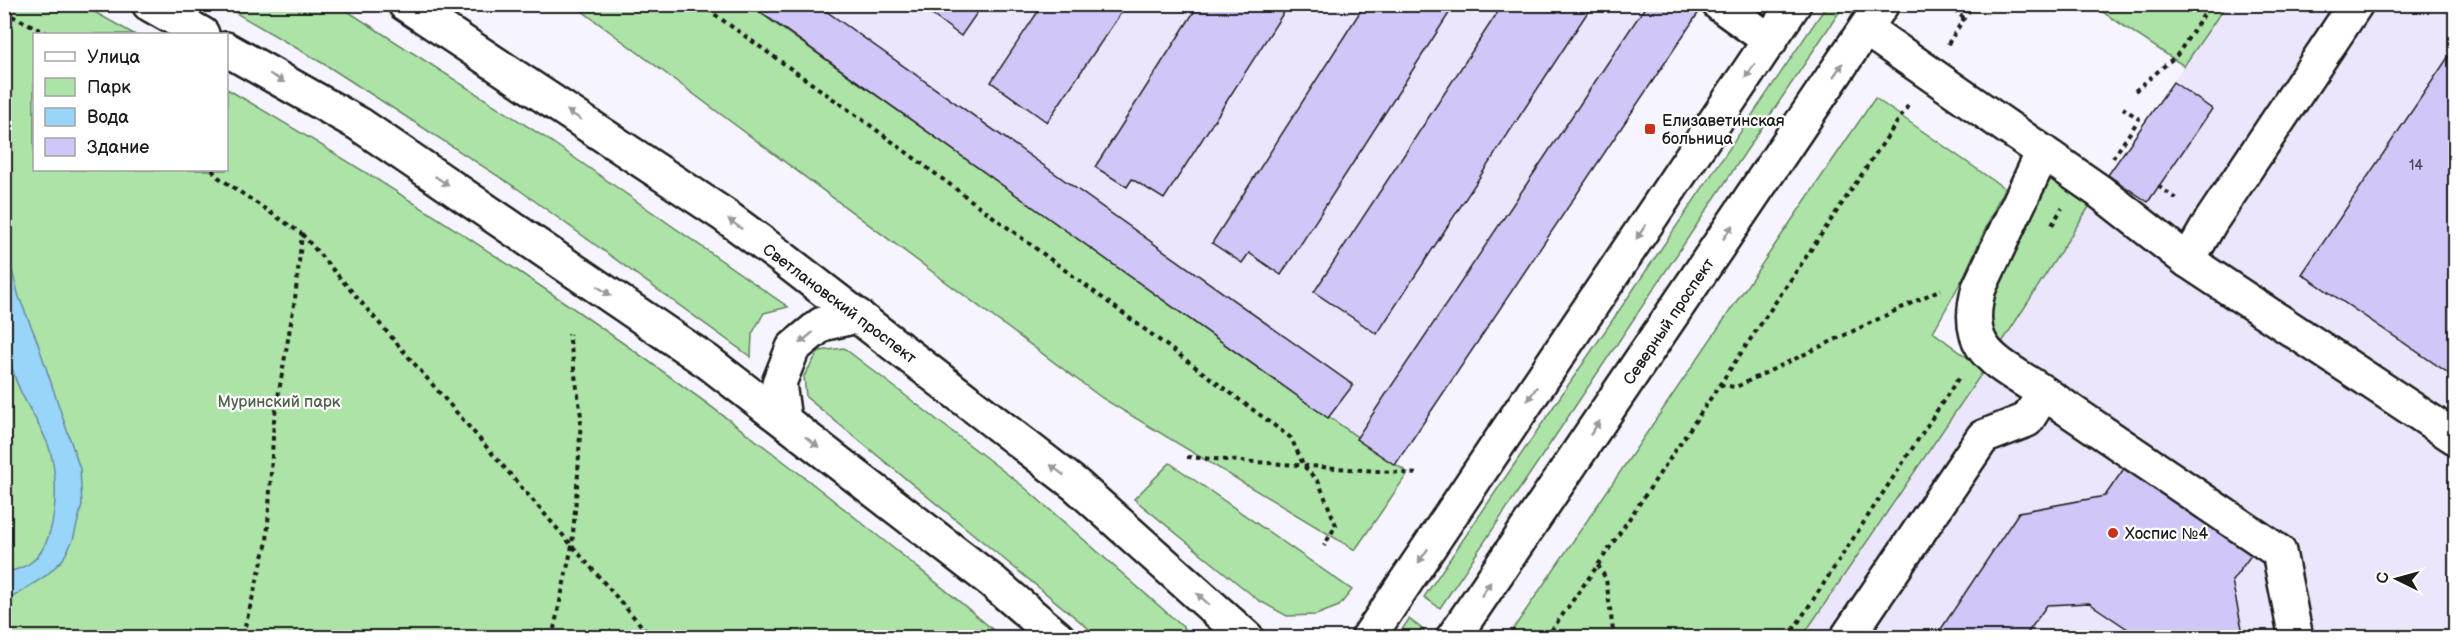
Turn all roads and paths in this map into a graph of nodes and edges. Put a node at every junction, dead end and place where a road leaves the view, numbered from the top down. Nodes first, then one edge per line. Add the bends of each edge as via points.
1 (149, 4) edge
2 (405, 4) edge
3 (700, 4) edge
4 (1719, 4) edge
5 (1794, 4) edge
6 (1946, 4) edge
7 (1973, 4) edge
8 (2211, 4) edge
9 (2356, 4) edge
10 (4, 12) edge
11 (1874, 16) edge
12 (1964, 18) junction
13 (47, 33) edge
14 (200, 33) edge
15 (1770, 41) junction
16 (228, 50) edge
17 (1930, 73) junction
18 (2135, 91) dead end
19 (2123, 108) dead end
20 (2043, 152) junction
21 (2113, 159) dead end
22 (213, 171) edge
23 (2077, 175) junction
24 (2049, 230) dead end
25 (302, 234) junction
26 (2188, 261) junction
27 (1952, 283) dead end
28 (858, 316) junction
29 (569, 334) dead end
30 (1980, 344) junction
31 (1720, 385) junction
32 (2044, 393) junction
33 (784, 420) junction
34 (2456, 438) edge
35 (1187, 457) dead end
36 (1304, 466) junction
37 (1418, 474) dead end
38 (572, 546) junction
39 (1324, 546) dead end
40 (1598, 565) junction
41 (242, 638) edge
42 (552, 638) edge
43 (652, 638) edge
44 (1058, 638) edge
45 (1247, 638) edge
46 (1368, 638) edge
47 (1453, 638) edge
48 (1545, 638) edge
49 (1614, 638) edge
50 (1788, 638) edge
51 (1848, 638) edge
52 (2296, 638) edge

1 - 14 main road
28 -> 2 main road, Светлановский проспект via 724,215
3 - 36 path via 1264,416 1291,438
4 - 15 main road
5 - 15 main road
6 - 12 path
7 - 12 path
8 - 18 path via 2177,55
9 - 26 main road
10 - 13 path
11 - 17 main road
47 -> 11 main road, Северный проспект
12 - 17 path
15 -> 46 main road
16 -> 33 main road via 359,124 708,362
17 - 20 main road
17 - 31 path
19 - 21 path via 2139,119
20 - 23 main road
20 - 30 main road via 1979,288 1973,329
22 - 25 path
23 - 24 path
23 - 26 main road
25 - 38 path
25 - 41 path via 274,420 267,542
26 - 34 main road
27 - 31 path via 1737,387
28 -> 33 main road via 822,324 793,348 779,383
45 -> 28 main road, Светлановский проспект via 1076,485
29 - 38 path via 580,416
30 - 32 main road via 1992,358
30 - 50 path
31 - 40 path
32 - 51 main road via 2027,420 1983,437
32 - 52 main road via 2278,552
33 -> 44 main road via 993,582
35 - 36 path
36 - 37 path
36 - 39 path via 1319,483 1336,525
38 - 42 path
38 - 43 path
40 - 48 path
40 - 49 path via 1606,579

